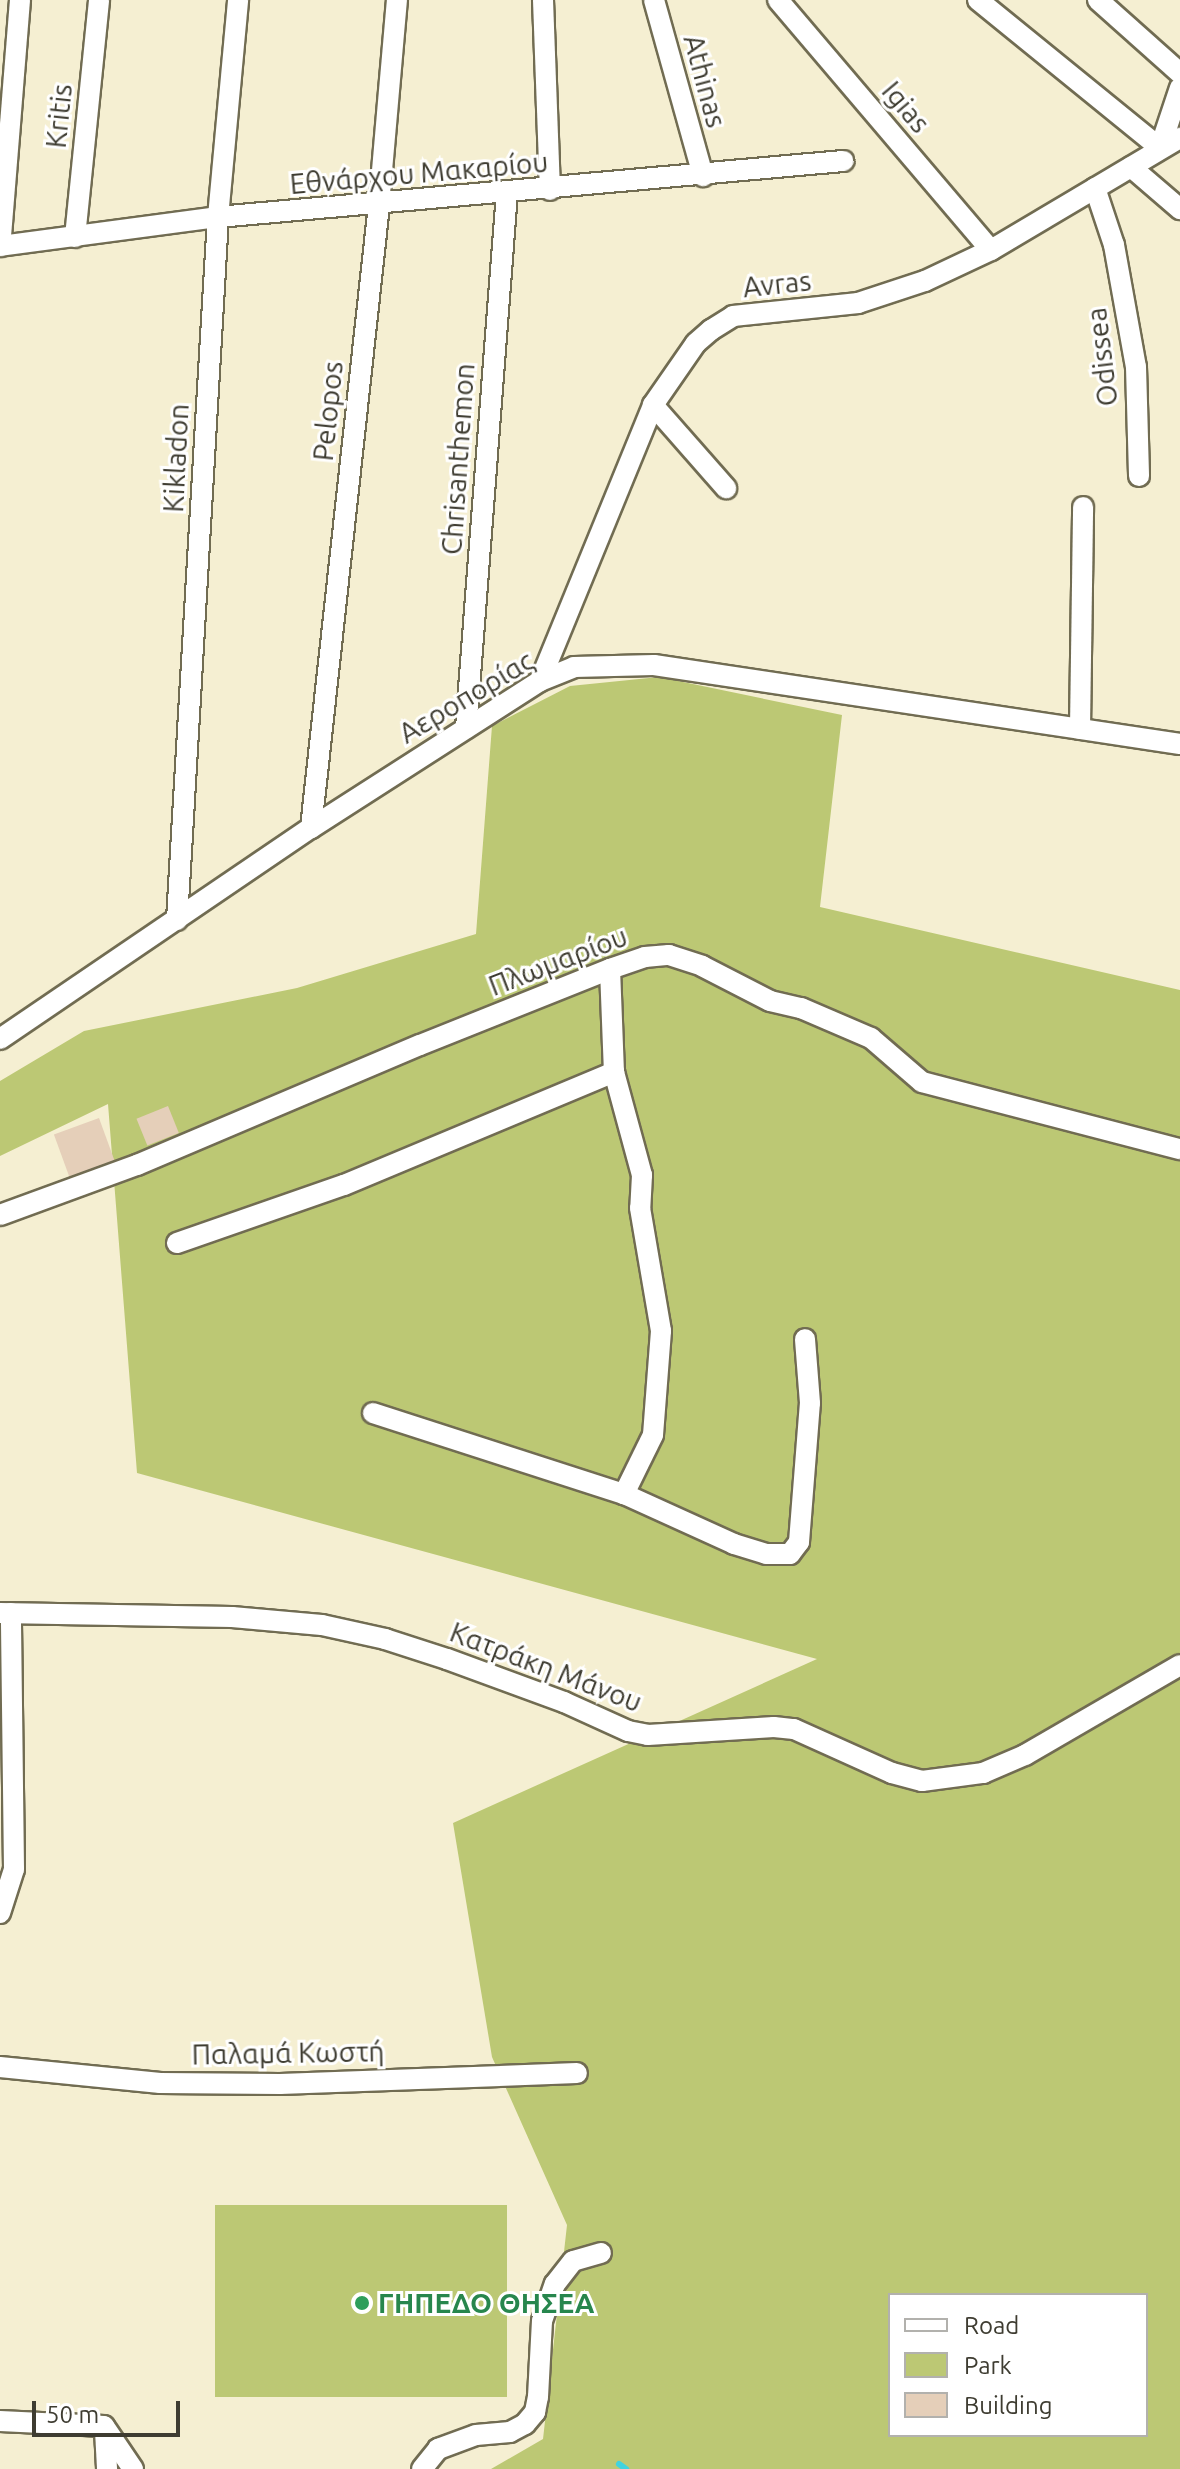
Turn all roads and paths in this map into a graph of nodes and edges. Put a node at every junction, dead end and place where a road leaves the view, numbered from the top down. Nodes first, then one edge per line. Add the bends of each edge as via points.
1 (20, 0) edge
2 (99, 0) edge
3 (238, 0) edge
4 (397, 0) edge
5 (543, 0) edge
6 (654, 0) edge
7 (778, 0) edge
8 (978, 0) edge
9 (1098, 0) edge
10 (1180, 73) edge
11 (1180, 88) edge
12 (1180, 138) edge
13 (1160, 148) junction
14 (843, 161) dead end
15 (1131, 167) junction
16 (703, 176) junction
17 (1095, 188) junction
18 (550, 190) junction
19 (507, 193) junction
20 (379, 205) junction
21 (1180, 209) edge
22 (218, 217) junction
23 (75, 237) junction
24 (0, 246) edge
25 (991, 250) junction
26 (653, 405) junction
27 (1139, 476) dead end
28 (726, 488) dead end
29 (1083, 507) dead end
30 (540, 681) junction
31 (466, 728) junction
32 (1080, 729) junction
33 (1180, 744) edge
34 (311, 828) junction
35 (177, 920) junction
36 (610, 969) junction
37 (0, 1039) edge
38 (614, 1072) junction
39 (1180, 1149) edge
40 (0, 1215) edge
41 (177, 1243) dead end
42 (805, 1339) dead end
43 (373, 1413) dead end
44 (624, 1494) junction
45 (6, 1613) edge
46 (1180, 1665) edge
47 (0, 1913) edge
48 (0, 2067) edge
49 (577, 2073) dead end
50 (601, 2253) dead end
51 (0, 2421) edge
52 (104, 2426) junction
53 (107, 2469) edge
54 (133, 2469) edge
55 (422, 2469) edge

1 - 24 street
2 - 23 street, Kritis
3 - 22 street, Kikladon
4 - 20 street, Pelopos
5 - 18 street
6 - 16 street, Athinas
7 - 25 street, Igias
8 - 13 street
9 - 10 street
11 - 13 street
12 - 13 street, Avras
13 - 15 street, Avras
14 - 16 street, Εθνάρχου Μακαρίου
15 - 17 street, Avras
15 - 21 street
16 - 18 street, Εθνάρχου Μακαρίου
17 - 25 street, Avras
17 - 27 street, Odissea via 1114,245 1136,367
18 - 19 street, Εθνάρχου Μακαρίου
19 - 20 street, Εθνάρχου Μακαρίου
19 - 31 street, Chrisanthemon
20 - 22 street, Εθνάρχου Μακαρίου
20 - 34 street, Pelopos
22 - 23 street, Εθνάρχου Μακαρίου
22 - 35 street, Kikladon
23 - 24 street, Εθνάρχου Μακαρίου
25 - 26 street, Avras via 925,281 858,303 733,316 696,343
26 - 28 street
26 - 30 street, Avras
29 - 32 street
30 - 31 street, Αεροπορίας
30 - 32 street, Αεροπορίας via 574,667 654,665
31 - 34 street, Αεροπορίας
32 - 33 street, Αεροπορίας
34 - 35 street, Αεροπορίας
35 - 37 street, Αεροπορίας
36 - 38 street
36 - 39 street, Πλωμαρίου via 669,955 770,1001 801,1008 871,1038 922,1082
36 - 40 street, Πλωμαρίου via 137,1165
38 - 41 street via 344,1185
38 - 44 street via 642,1175 640,1208 661,1331 653,1435
42 - 44 street via 810,1403 799,1542 790,1554 766,1554 734,1544
43 - 44 street
45 - 46 street, Κατράκη Μάνου via 232,1617 322,1625 447,1659 628,1731 648,1735 794,1729 922,1781 983,1773 1025,1755
45 - 47 street via 14,1869
48 - 49 street, Παλαμά Κωστή via 160,2083
50 - 55 street via 573,2261 555,2284 542,2321 535,2412 510,2432 476,2435 438,2449
51 - 52 street
52 - 53 street
52 - 54 street

